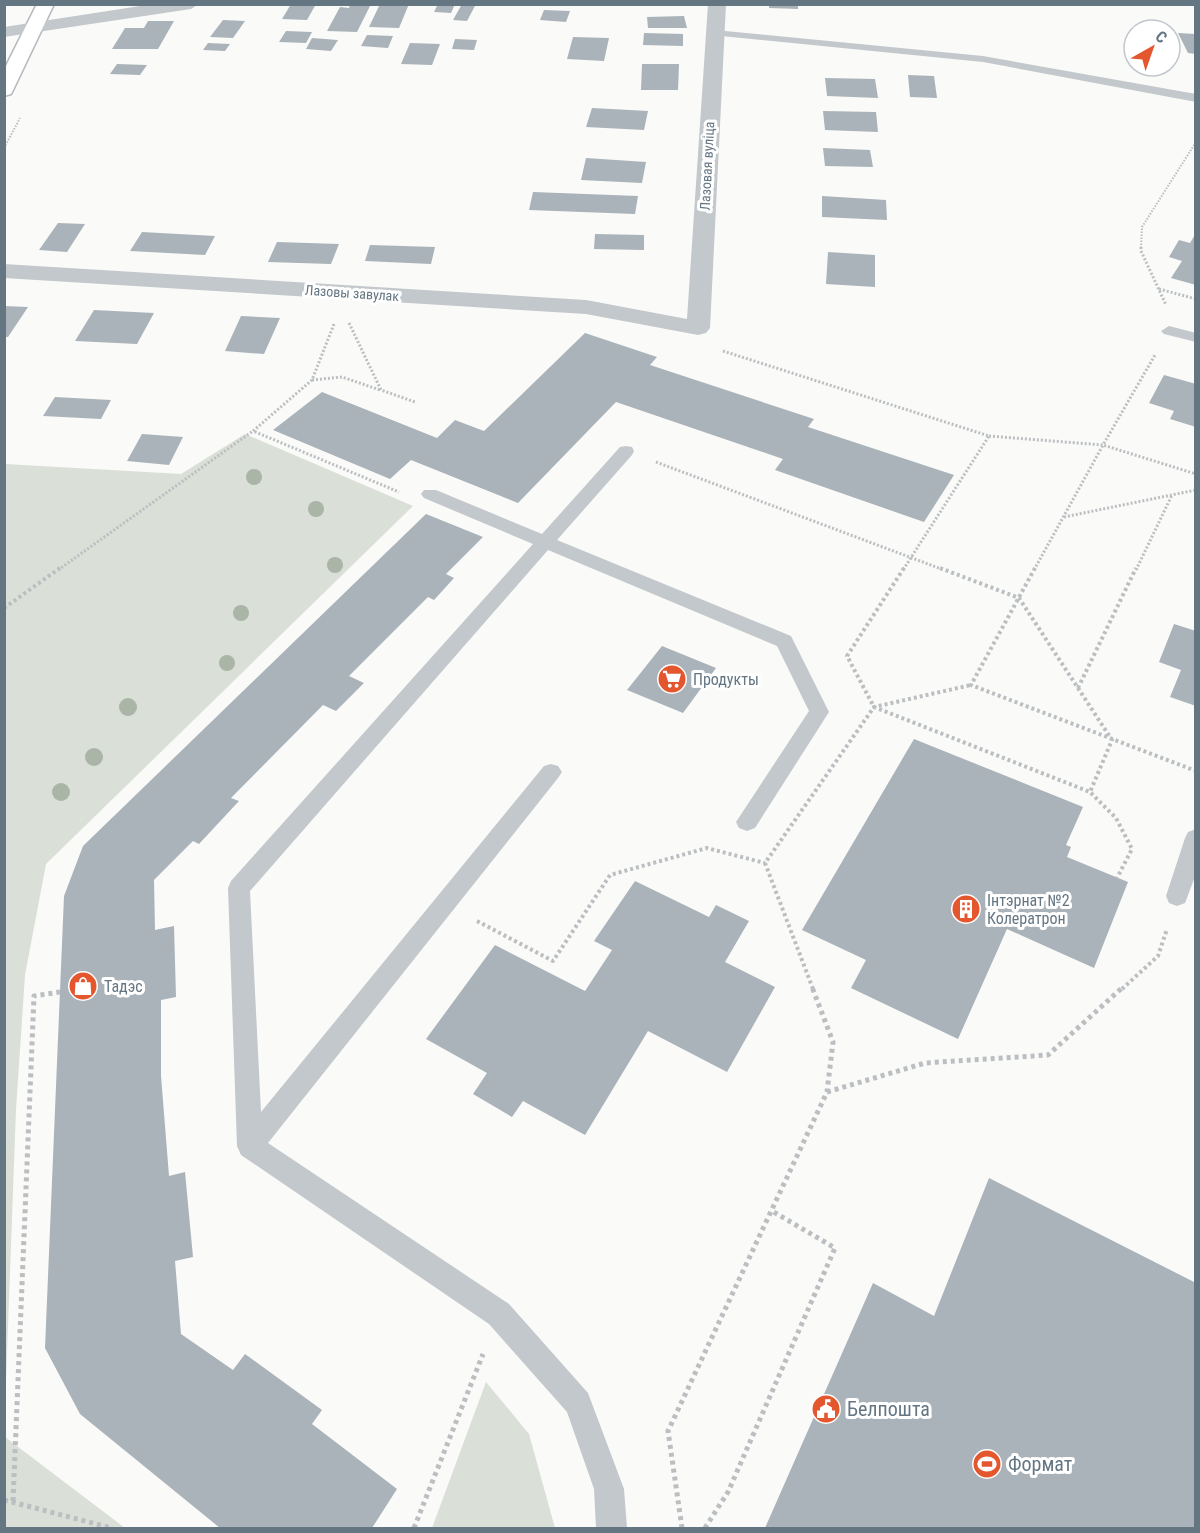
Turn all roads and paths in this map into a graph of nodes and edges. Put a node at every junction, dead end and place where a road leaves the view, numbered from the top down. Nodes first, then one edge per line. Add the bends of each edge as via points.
1 (46, 4) edge
2 (190, 4) edge
3 (717, 4) edge
4 (34, 27) junction
5 (9, 30) edge
6 (715, 33) junction
7 (4, 90) edge
8 (1196, 98) edge
9 (1196, 142) edge
10 (4, 271) edge
11 (1159, 289) junction
12 (344, 299) junction
13 (1196, 299) edge
14 (698, 328) joint
15 (1169, 331) junction
16 (1196, 338) edge
17 (720, 350) dead end
18 (312, 380) junction
19 (381, 390) junction
20 (415, 402) dead end
21 (254, 431) junction
22 (989, 436) junction
23 (1103, 445) junction
24 (626, 451) joint
25 (1196, 474) edge
26 (1196, 490) edge
27 (430, 494) joint
28 (1172, 495) junction
29 (1063, 518) junction
30 (546, 542) junction
31 (910, 557) junction
32 (1019, 598) junction
33 (4, 608) edge
34 (971, 685) junction
35 (1078, 688) junction
36 (874, 707) junction
37 (1112, 740) junction
38 (1196, 771) edge
39 (551, 772) dead end
40 (1090, 792) junction
41 (747, 822) dead end
42 (1196, 838) edge
43 (765, 863) junction
44 (1117, 878) dead end
45 (1178, 896) joint
46 (445, 904) junction
47 (60, 992) dead end
48 (827, 1092) junction
49 (250, 1146) junction
50 (772, 1211) junction
51 (499, 1314) junction
52 (4, 1500) edge
53 (13, 1501) junction
54 (112, 1528) edge
55 (414, 1528) edge
56 (611, 1528) edge
57 (682, 1528) edge
58 (705, 1528) edge

1 - 4 main road
2 - 4 street
3 - 6 street, Лазовая вуліца
4 - 5 street
4 - 7 main road
6 - 8 lane via 983,59
6 - 14 street, Лазовая вуліца
9 - 11 path via 1142,227 1142,251
10 - 12 street, Лазовы завулак
11 - 13 path
11 - 15 path via 1172,319
12 - 14 street, Лазовы завулак via 586,307
12 - 18 path
12 - 19 path
15 - 16 lane
15 - 23 path
17 - 22 path
18 - 19 path via 342,377
18 - 21 path
19 - 20 path
21 - 27 path via 405,495
21 - 33 path
22 - 23 path
22 - 31 path
23 - 25 path
23 - 29 path
24 - 30 lane
24 - 31 path
26 - 28 path
27 - 30 lane
28 - 29 path
28 - 35 path
29 - 32 path
30 - 41 lane via 784,641 819,712
30 - 49 lane via 239,888
31 - 32 path
31 - 36 path via 847,657
32 - 34 path
32 - 35 path
34 - 36 path
34 - 37 path
35 - 37 path
36 - 40 path
36 - 43 path
37 - 38 path
37 - 40 path
39 - 46 lane
40 - 44 path via 1116,818 1132,849
42 - 45 lane
43 - 46 path via 707,848 610,875 553,961
43 - 48 path via 833,1042
45 - 48 path via 1158,956 1048,1055 925,1063
46 - 49 lane
47 - 53 path via 34,996
48 - 50 path
49 - 51 lane
50 - 57 path via 668,1431
50 - 58 path via 835,1248 728,1492
51 - 55 path
51 - 56 lane via 579,1403 609,1489
52 - 53 path
53 - 54 path

